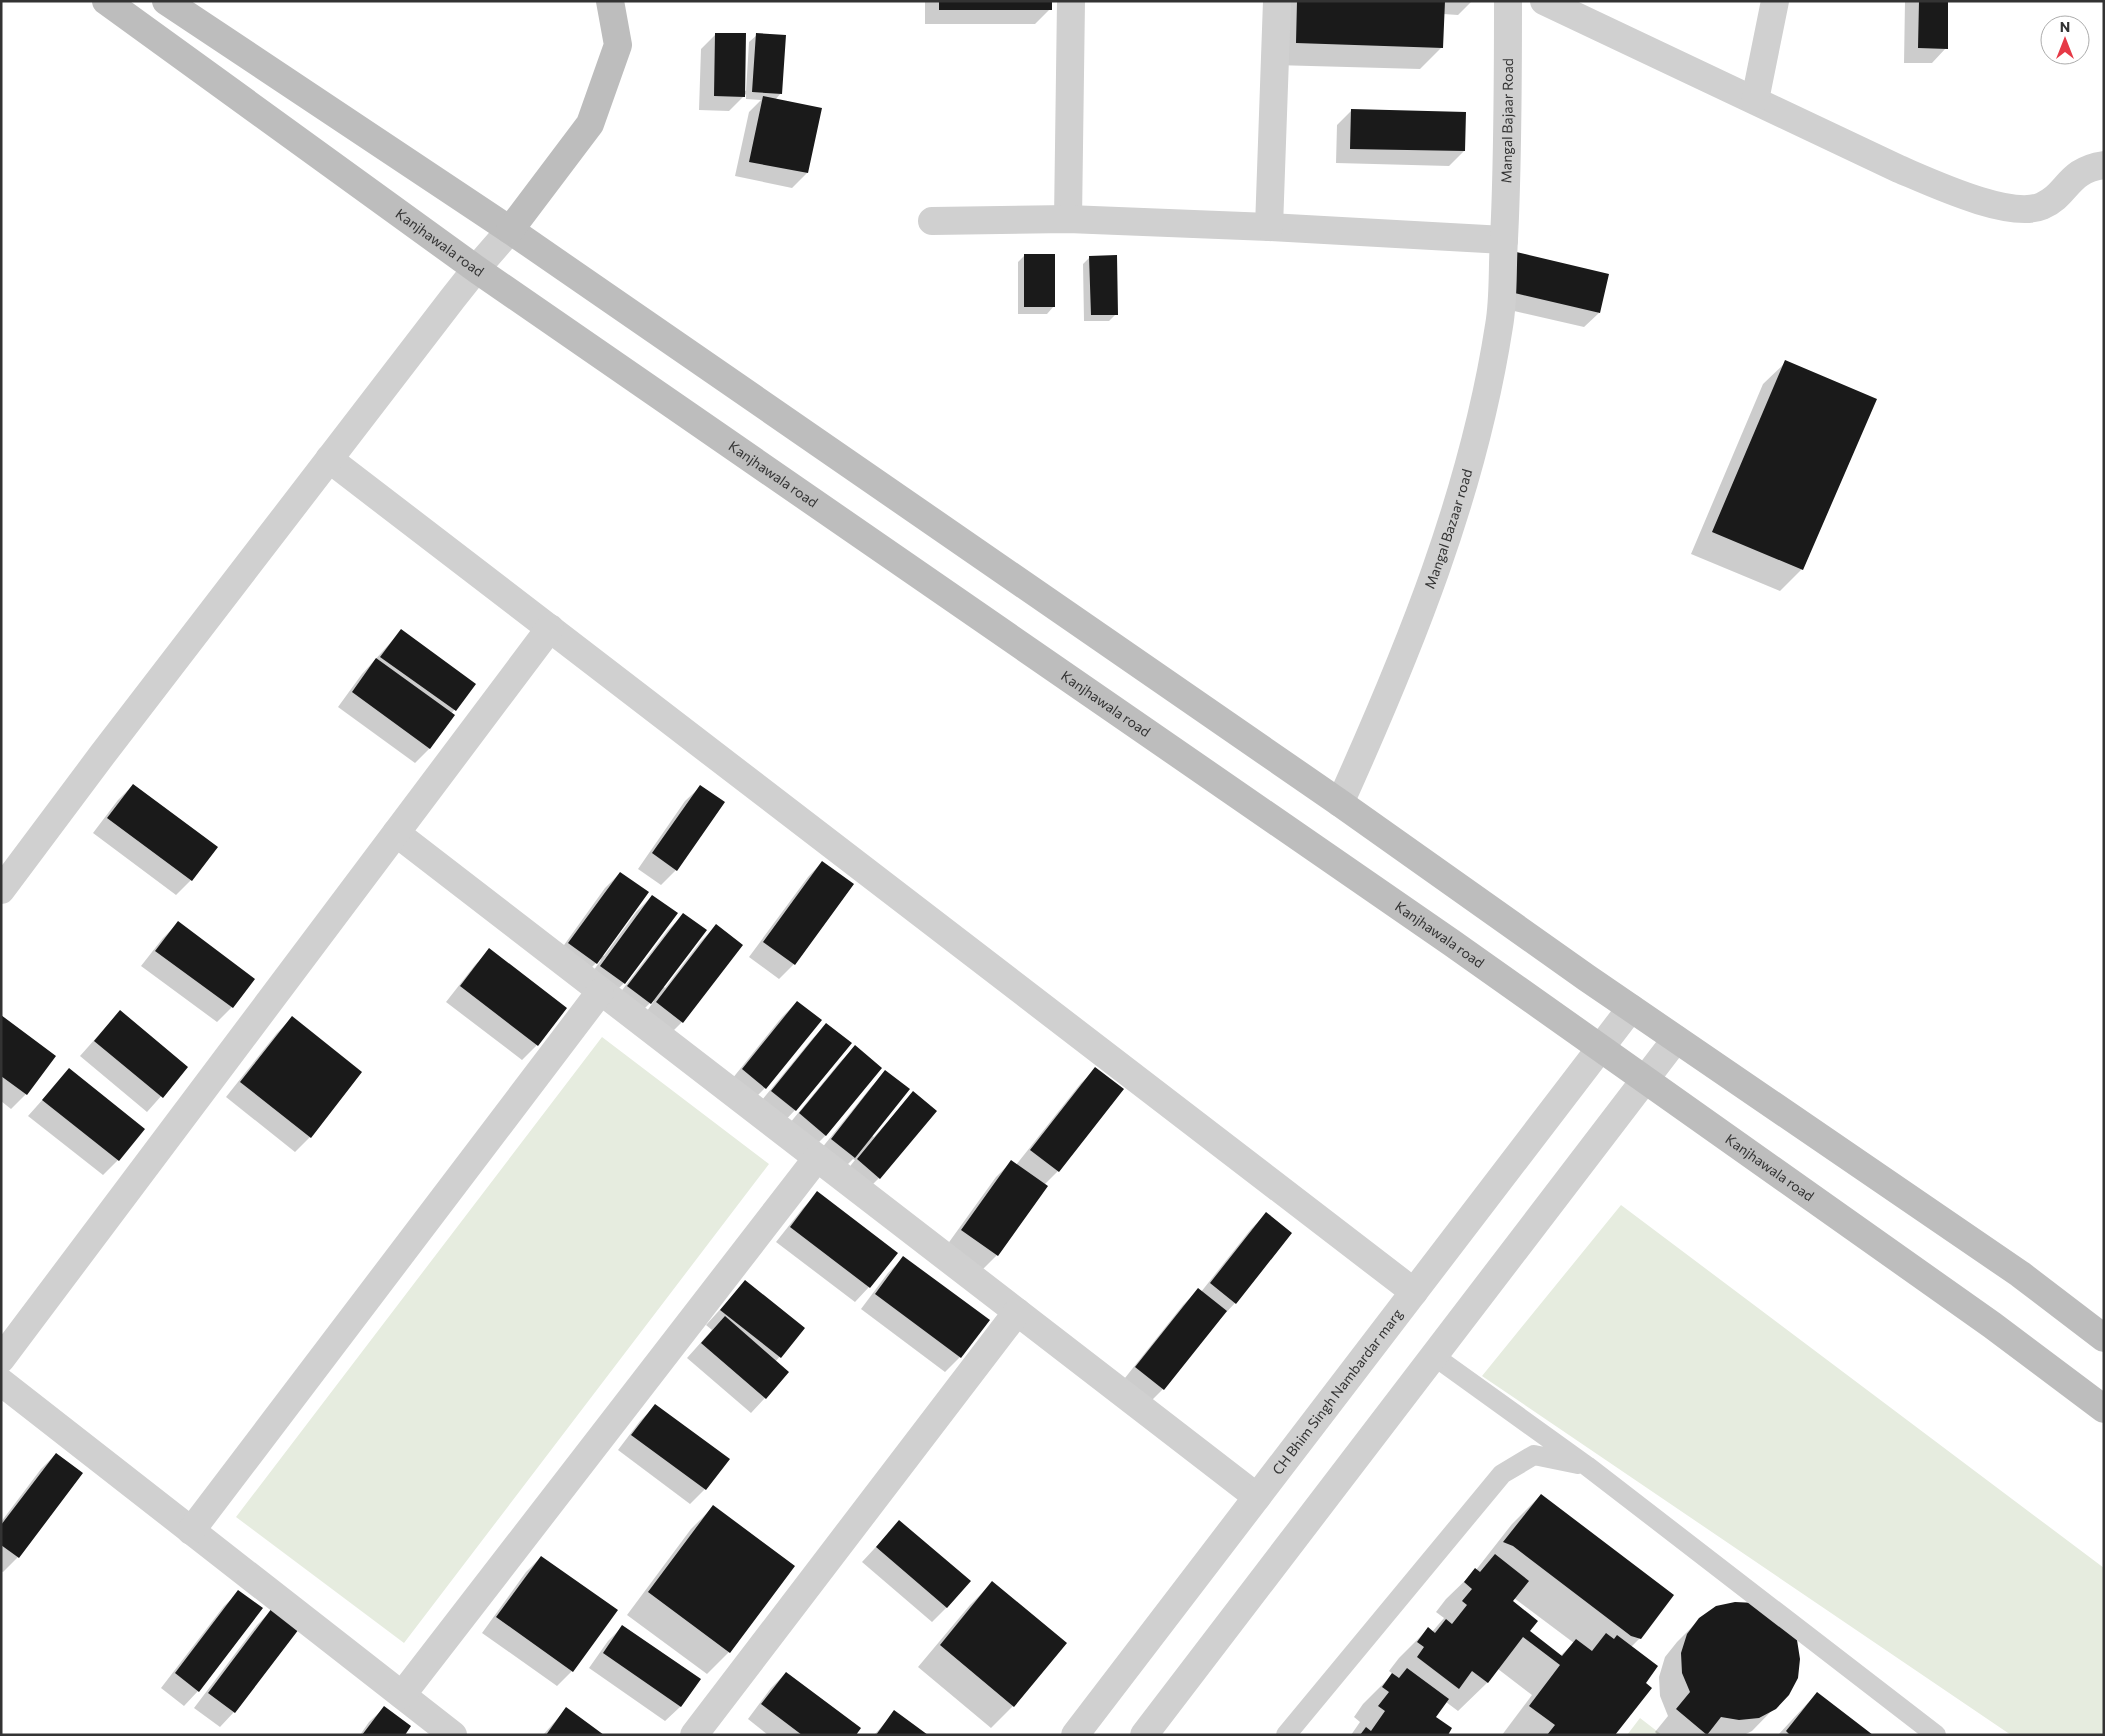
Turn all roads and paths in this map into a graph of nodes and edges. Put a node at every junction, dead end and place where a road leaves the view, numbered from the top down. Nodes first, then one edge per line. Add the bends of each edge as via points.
1 (106, 1) edge
2 (166, 1) edge
3 (610, 1) edge
4 (1071, 1) edge
5 (1276, 1) edge
6 (1508, 1) edge
7 (1544, 1) edge
8 (1775, 1) edge
9 (1755, 100) junction
10 (2104, 165) edge
11 (1068, 219) junction
12 (932, 221) dead end
13 (1269, 227) junction
14 (510, 230) junction
15 (1504, 240) junction
16 (476, 269) junction
17 (329, 459) junction
18 (550, 628) junction
19 (1340, 803) junction
20 (396, 833) junction
21 (1, 890) edge
22 (600, 992) junction
23 (1631, 1008) junction
24 (1676, 1039) junction
25 (1601, 1048) junction
26 (1646, 1080) junction
27 (817, 1158) junction
28 (1414, 1292) junction
29 (1017, 1312) junction
30 (2104, 1338) edge
31 (1434, 1356) junction
32 (1, 1359) edge
33 (1, 1382) edge
34 (2104, 1409) edge
35 (1587, 1466) junction
36 (1257, 1497) junction
37 (192, 1531) junction
38 (402, 1695) junction
39 (453, 1735) edge
40 (694, 1735) edge
41 (1075, 1735) edge
42 (1144, 1735) edge
43 (1286, 1735) edge
44 (1936, 1735) edge

1 - 16 main road, Kanjhawala road
2 - 14 main road
3 - 14 main road via 618,45 590,124
4 - 11 street
5 - 13 street
6 - 15 street, Mangal Bajaar Road via 1508,165
7 - 9 street
8 - 9 street
9 - 10 street via 1947,190 2017,209 2041,207 2076,174
11 - 12 street
11 - 13 street
13 - 15 street
14 - 16 street
14 - 19 main road
15 - 19 street, Mangal Bazaar road via 1500,324 1463,488 1421,613
16 - 17 street
16 - 25 main road, Kanjhawala road
17 - 18 street
17 - 21 street
18 - 20 street
18 - 28 street
19 - 23 main road
20 - 22 street
20 - 32 street
22 - 27 street
22 - 37 street
23 - 24 main road
23 - 25 street, CH Bhim Singh Nambardar marg
24 - 26 street
24 - 30 main road via 2020,1274
25 - 26 main road, Kanjhawala road
25 - 28 street, CH Bhim Singh Nambardar marg
26 - 31 street
26 - 34 main road, Kanjhawala road via 1984,1319
27 - 29 street
27 - 38 street
28 - 36 street, CH Bhim Singh Nambardar marg
29 - 36 street
29 - 40 street
31 - 35 lane
31 - 42 street
33 - 37 street
35 - 43 lane via 1534,1455 1502,1474
35 - 44 lane
36 - 41 street, CH Bhim Singh Nambardar marg
37 - 38 street
38 - 39 street

